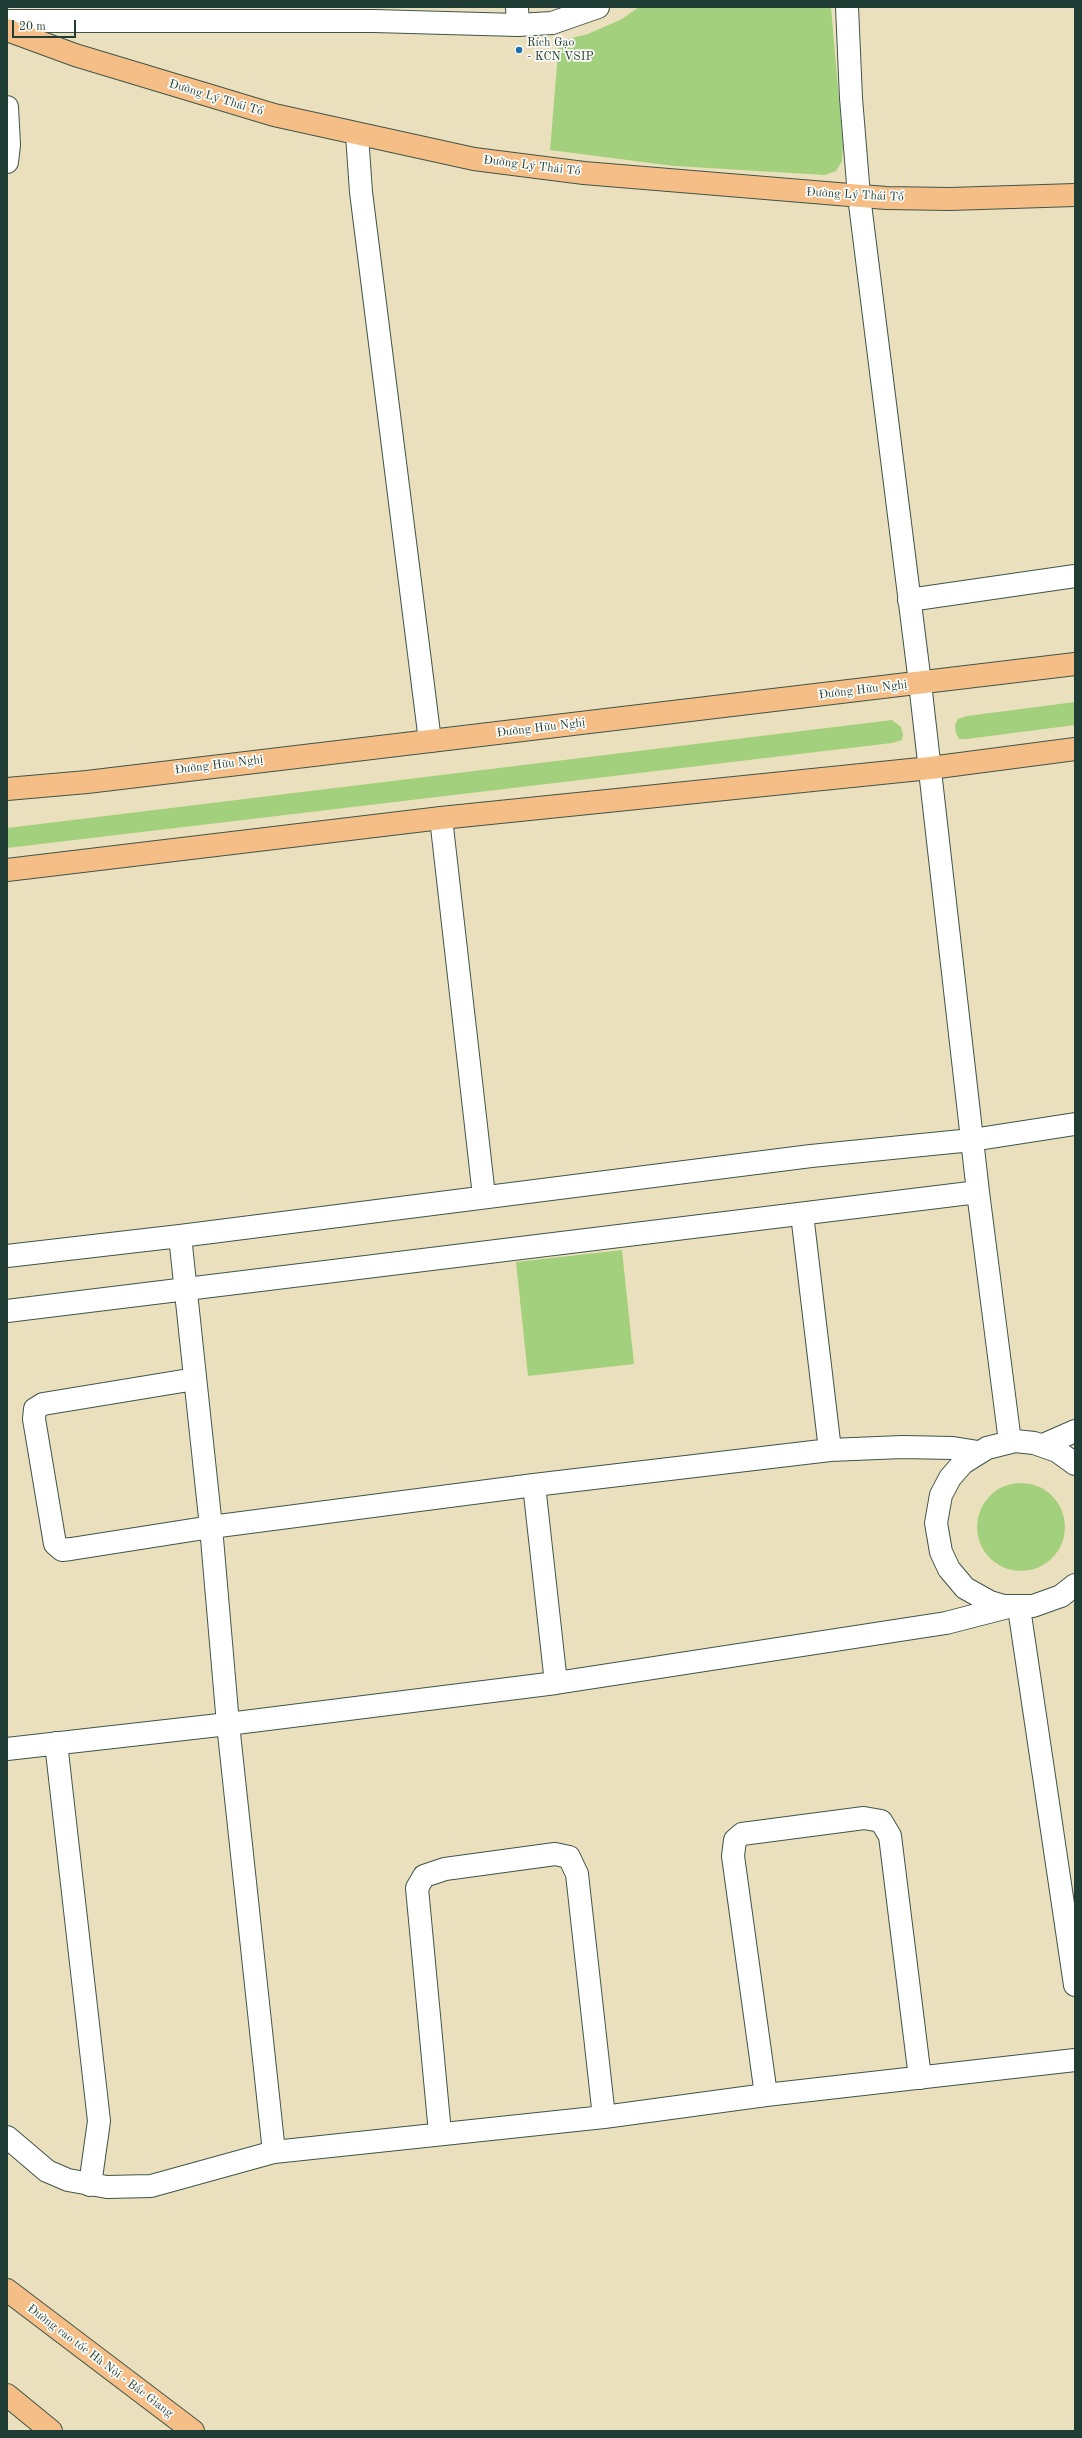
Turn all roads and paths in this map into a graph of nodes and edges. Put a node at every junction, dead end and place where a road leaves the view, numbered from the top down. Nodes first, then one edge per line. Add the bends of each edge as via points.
1 (598, 7) edge
2 (847, 7) edge
3 (518, 16) edge
4 (7, 20) edge
5 (7, 30) edge
6 (7, 107) edge
7 (357, 135) junction
8 (7, 162) edge
9 (1075, 195) edge
10 (859, 196) junction
11 (1075, 576) edge
12 (909, 600) junction
13 (1075, 664) edge
14 (920, 683) junction
15 (430, 741) junction
16 (1075, 749) edge
17 (930, 768) junction
18 (7, 789) edge
19 (441, 818) junction
20 (7, 870) edge
21 (1075, 1124) edge
22 (972, 1140) junction
23 (978, 1192) junction
24 (484, 1196) junction
25 (802, 1214) junction
26 (180, 1236) junction
27 (7, 1256) edge
28 (186, 1290) junction
29 (7, 1310) edge
30 (195, 1379) junction
31 (1075, 1431) edge
32 (1010, 1442) junction
33 (1043, 1445) junction
34 (830, 1450) junction
35 (978, 1452) junction
36 (1075, 1464) edge
37 (534, 1485) junction
38 (212, 1527) junction
39 (1070, 1593) edge
40 (1013, 1607) junction
41 (556, 1683) junction
42 (228, 1724) junction
43 (56, 1743) junction
44 (7, 1749) edge
45 (1075, 1985) edge
46 (1075, 2060) edge
47 (920, 2078) junction
48 (766, 2096) junction
49 (604, 2117) junction
50 (440, 2133) junction
51 (7, 2137) edge
52 (274, 2152) junction
53 (90, 2185) junction
54 (7, 2290) edge
55 (7, 2395) edge
56 (51, 2431) edge
57 (193, 2431) edge

1 - 3 street via 552,23
2 - 10 street
3 - 4 street via 374,21
5 - 7 main road, Đường Lý Thái Tổ via 75,55 267,113
6 - 8 street
7 - 10 main road, Đường Lý Thái Tổ via 474,159 584,173
7 - 15 street via 361,192
9 - 10 main road, Đường Lý Thái Tổ via 950,199
10 - 12 street
11 - 12 street
12 - 14 street
13 - 14 main road, Đường Hữu Nghị
14 - 15 main road, Đường Hữu Nghị
14 - 17 street
15 - 18 main road, Đường Hữu Nghị via 87,782
16 - 17 main road
17 - 19 main road
17 - 22 street
19 - 20 main road
19 - 24 street
21 - 22 street
22 - 23 street
22 - 24 street via 811,1156
23 - 25 street
23 - 32 street
24 - 26 street
25 - 28 street
25 - 34 street
26 - 27 street
26 - 28 street
28 - 29 street
28 - 30 street
30 - 38 street
30 - 38 street via 43,1404 35,1408 34,1419 55,1544 62,1550
31 - 33 street
32 - 33 street
32 - 35 street
33 - 36 street
34 - 35 street via 902,1446 953,1448
34 - 37 street
35 - 40 street via 963,1464 945,1486 937,1514 938,1543 949,1569 965,1588 990,1602
37 - 38 street
37 - 41 street
38 - 42 street
39 - 40 street via 1033,1606
40 - 41 street via 946,1623
40 - 45 street
41 - 42 street
42 - 43 street
42 - 52 street
43 - 44 street
43 - 53 street via 99,2121
46 - 47 street
47 - 48 street
47 - 48 street via 890,1836 881,1821 864,1818 742,1834 735,1840 733,1856
48 - 49 street
49 - 50 street
49 - 50 street via 577,1874 569,1857 555,1854 444,1869 424,1876 417,1888
50 - 52 street
51 - 53 street via 47,2171
52 - 53 street via 151,2186 108,2188
54 - 57 main road, Đường cao tốc Hà Nội - Bắc Giang
55 - 56 main road

